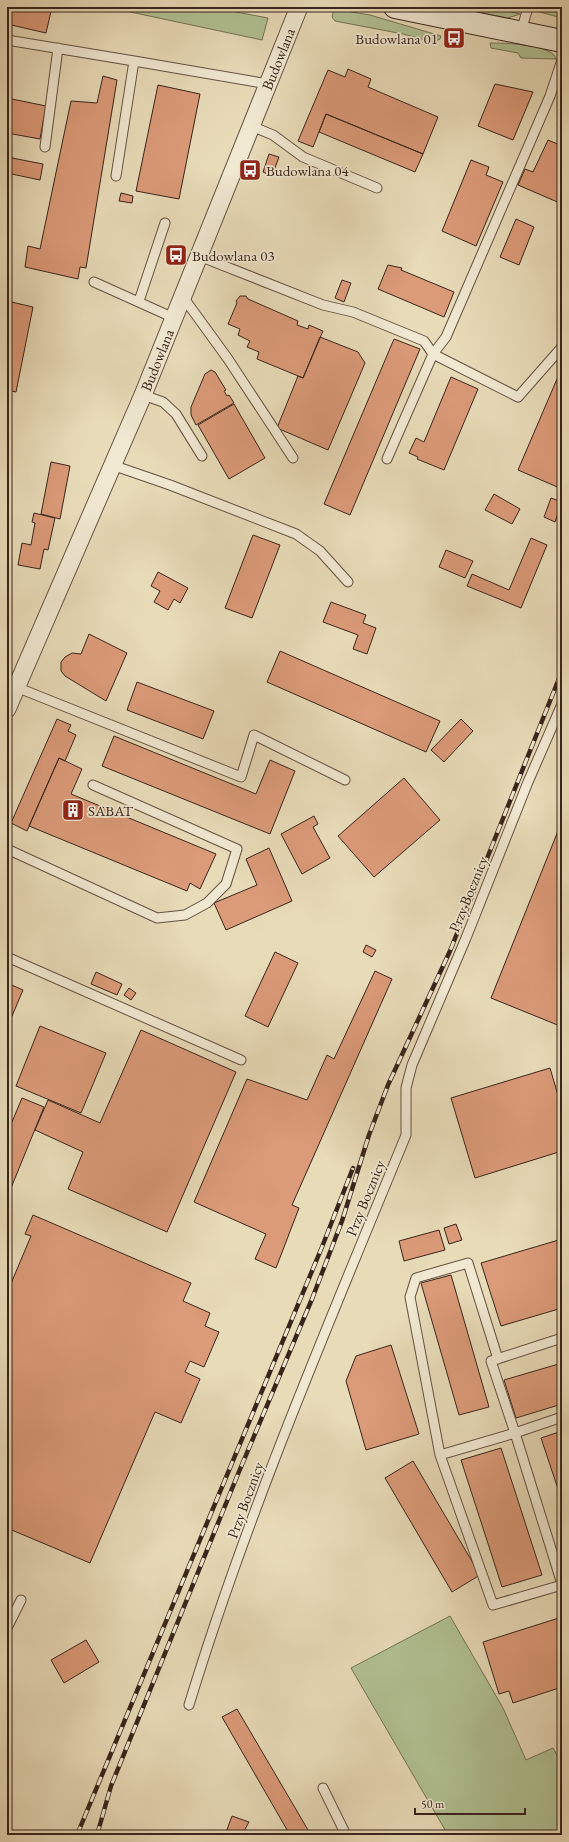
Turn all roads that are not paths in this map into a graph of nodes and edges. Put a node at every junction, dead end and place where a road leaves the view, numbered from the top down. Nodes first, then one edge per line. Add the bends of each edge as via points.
1 (299, 7) edge
2 (395, 7) edge
3 (528, 7) edge
4 (521, 32) junction
5 (7, 40) edge
6 (562, 40) edge
7 (58, 48) junction
8 (562, 60) edge
9 (134, 61) junction
10 (268, 84) junction
11 (251, 126) junction
12 (45, 147) dead end
13 (116, 176) dead end
14 (377, 188) dead end
15 (165, 223) dead end
16 (199, 256) junction
17 (94, 282) dead end
18 (183, 297) junction
19 (139, 301) junction
20 (174, 318) junction
21 (562, 347) edge
22 (433, 354) junction
23 (143, 395) junction
24 (202, 456) dead end
25 (293, 458) dead end
26 (387, 459) dead end
27 (112, 465) junction
28 (348, 582) dead end
29 (16, 687) junction
30 (562, 704) edge
31 (7, 709) edge
32 (345, 780) dead end
33 (93, 785) dead end
34 (7, 848) edge
35 (7, 957) edge
36 (241, 1060) dead end
37 (562, 1338) edge
38 (498, 1359) junction
39 (562, 1417) edge
40 (515, 1432) junction
41 (440, 1455) junction
42 (562, 1584) edge
43 (21, 1600) dead end
44 (7, 1628) edge
45 (189, 1705) dead end
46 (323, 1788) dead end
47 (346, 1835) edge

1 - 10 street, Budowlana
2 - 4 street
3 - 4 lane
4 - 6 street
5 - 7 lane
7 - 9 lane
7 - 12 lane
8 - 22 lane via 550,96 449,330
9 - 10 lane
9 - 13 lane
10 - 11 street, Budowlana
11 - 14 lane via 273,135 303,157
11 - 16 street, Budowlana
15 - 19 lane
16 - 18 street, Budowlana
16 - 22 lane via 323,305 353,312 424,341
17 - 19 lane
18 - 20 street, Budowlana
18 - 25 lane via 228,359
19 - 20 lane
20 - 23 street, Budowlana
21 - 22 lane via 518,397
22 - 26 lane
23 - 24 lane via 163,402 176,414
23 - 27 street, Budowlana
27 - 28 lane via 296,534 320,551
27 - 29 street, Budowlana
29 - 31 street, Budowlana
29 - 32 lane via 241,777 254,735
30 - 45 lane, Przy Bocznicy via 412,1065 406,1088 406,1135 275,1459 209,1640
33 - 34 lane via 238,849 226,884 207,904 185,915 157,918
35 - 36 lane
37 - 38 lane
38 - 40 lane via 491,1361
38 - 41 lane via 468,1263 416,1278 410,1297
39 - 40 lane
40 - 41 lane
40 - 42 lane
41 - 42 lane via 493,1606
43 - 44 lane
46 - 47 lane

